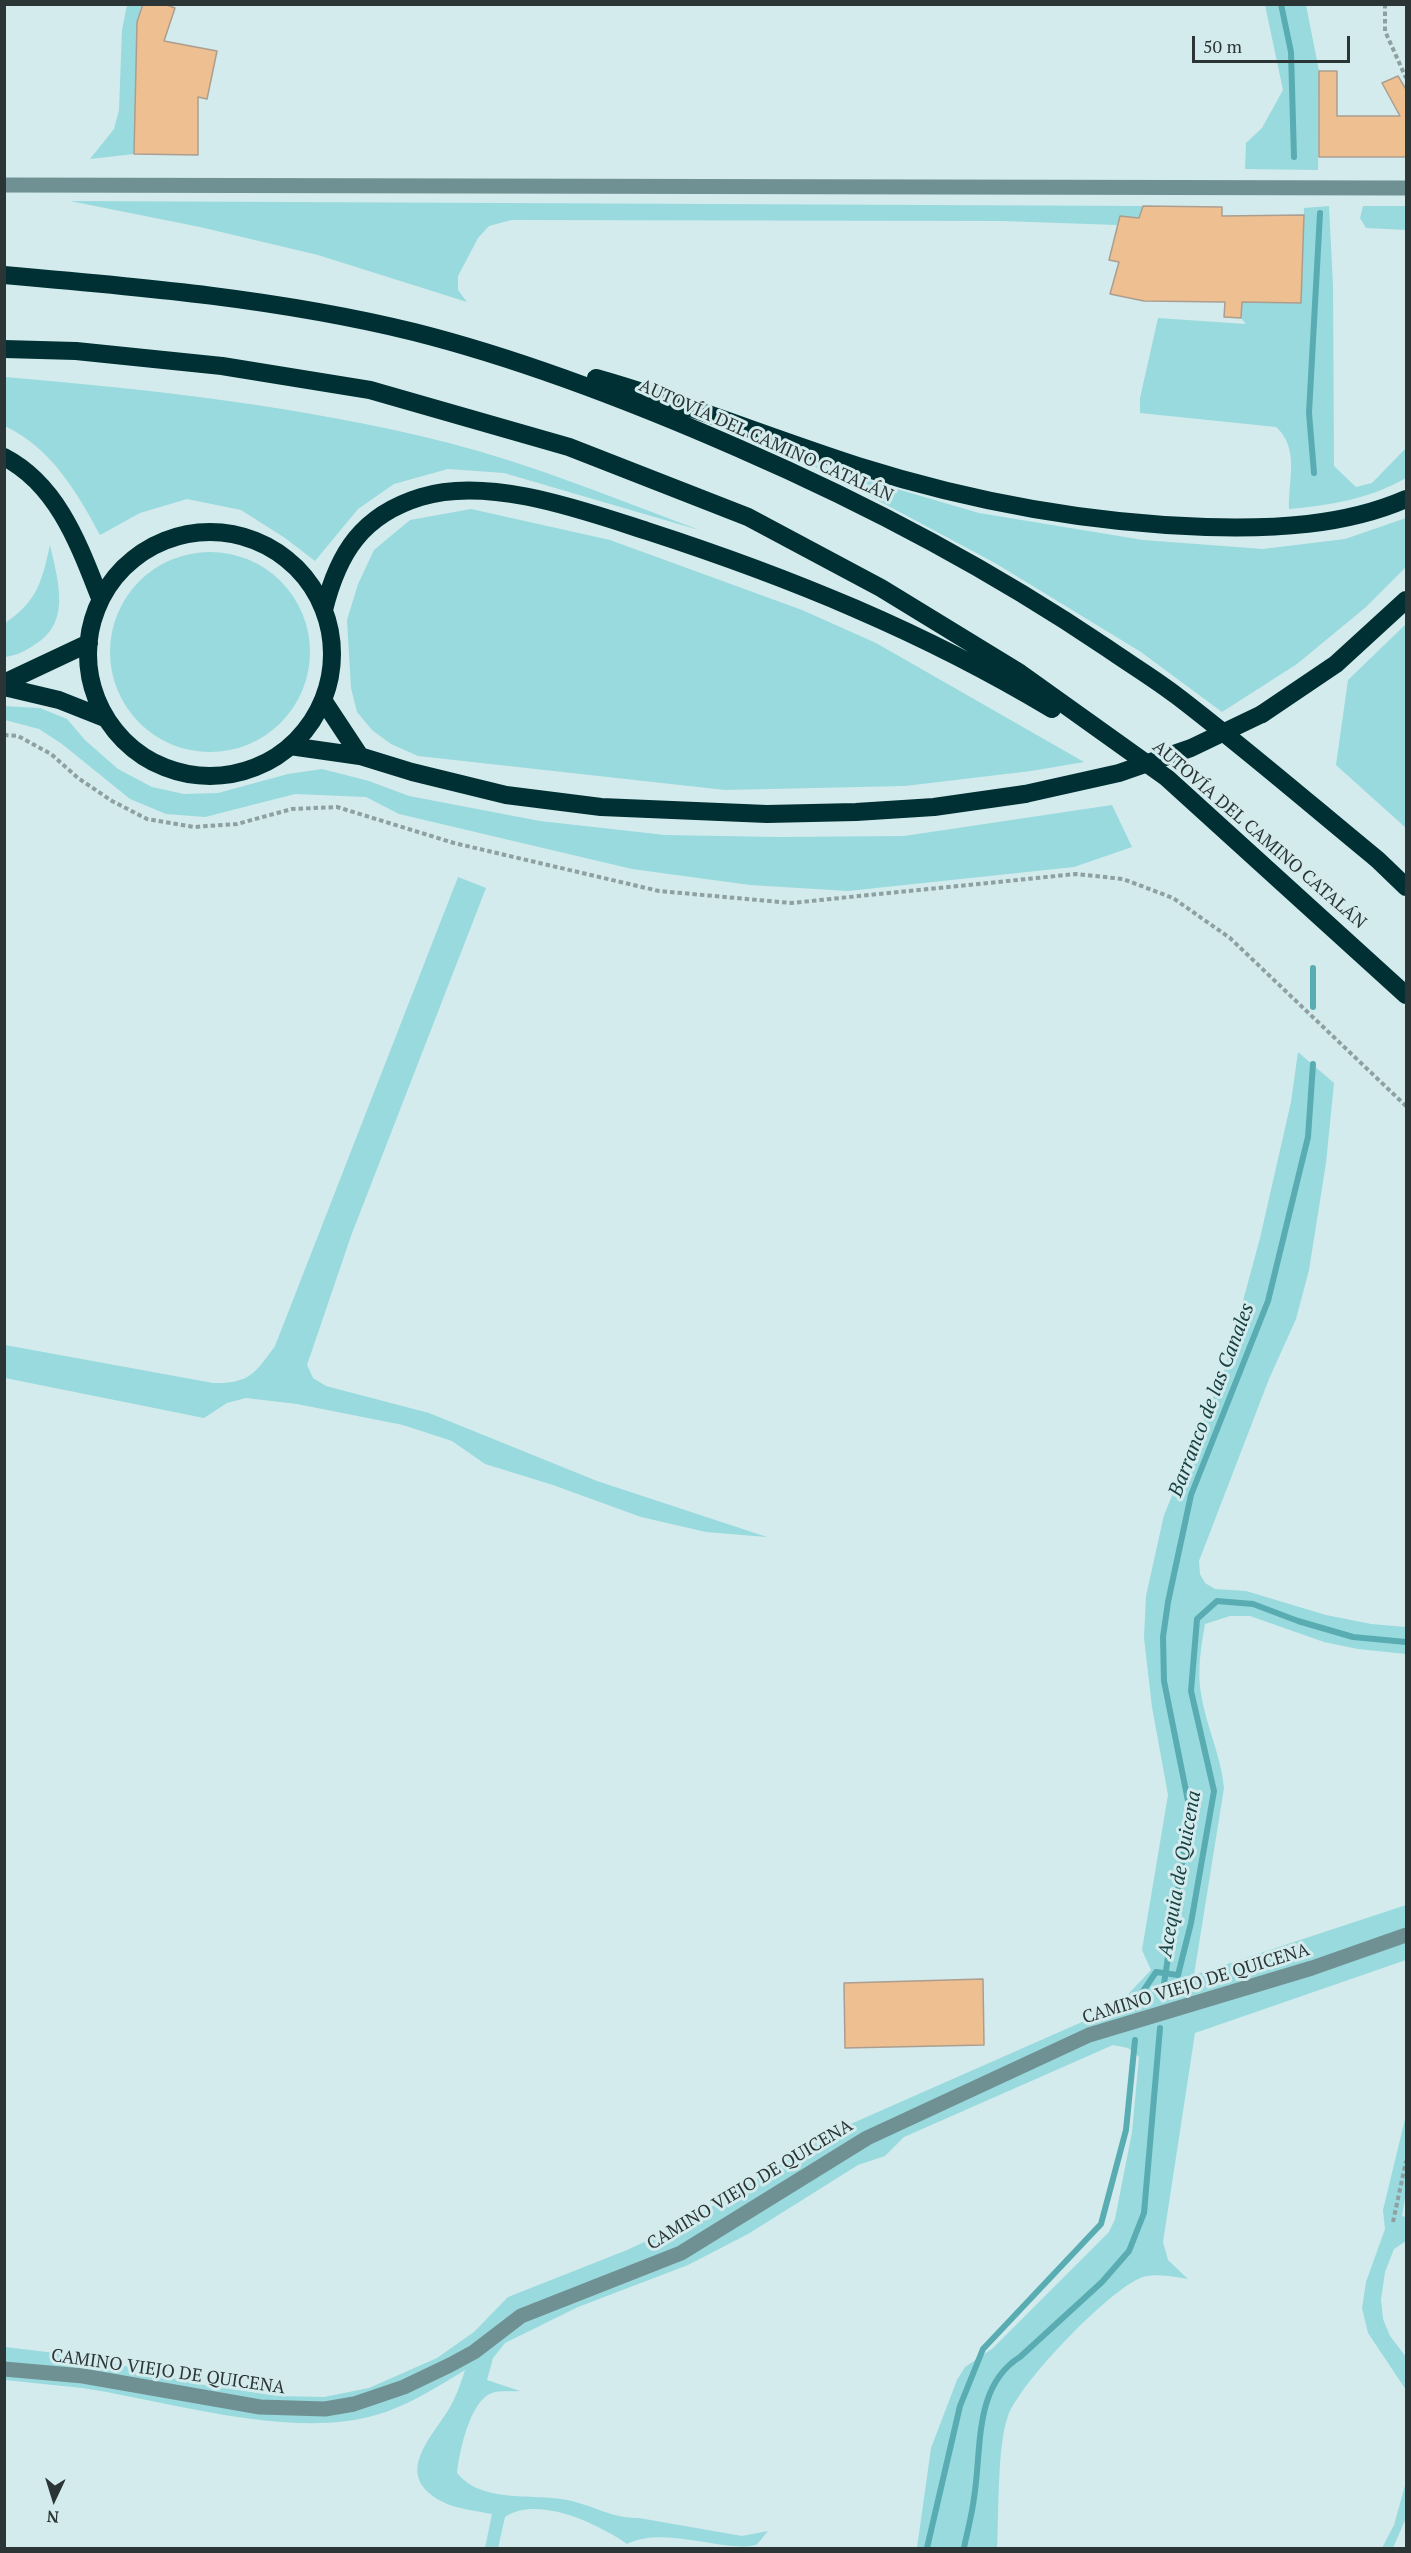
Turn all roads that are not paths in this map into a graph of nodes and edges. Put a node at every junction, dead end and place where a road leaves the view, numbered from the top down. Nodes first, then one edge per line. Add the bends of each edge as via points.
1 (4, 185) edge
2 (1407, 188) edge
3 (4, 275) edge
4 (414, 332) junction
5 (4, 349) edge
6 (4, 457) edge
7 (1407, 499) edge
8 (100, 598) junction
9 (1407, 600) edge
10 (324, 610) junction
11 (90, 643) junction
12 (4, 685) edge
13 (323, 700) junction
14 (106, 719) junction
15 (290, 746) junction
16 (360, 756) junction
17 (1167, 778) junction
18 (1407, 887) edge
19 (1407, 995) edge
20 (1407, 1935) edge
21 (4, 2369) edge

1 - 2 street
3 - 4 highway, AUTOVÍA DEL CAMINO CATALÁN via 145,287 265,303
4 - 7 highway via 512,353 631,388 859,466 1010,506 1070,516 1186,526 1288,526 1358,515
4 - 18 highway, AUTOVÍA DEL CAMINO CATALÁN via 607,393 686,425 867,507 972,563 1175,694
5 - 17 highway, AUTOVÍA DEL CAMINO CATALÁN via 76,351 222,366 370,390 569,447 748,517 881,588 1020,673
6 - 8 highway via 21,466 54,499
8 - 10 highway via 118,573 149,548 186,534 212,531 238,535 280,553 309,582
8 - 11 highway via 90,627
9 - 16 highway, bridge via 1336,664 1262,714 1191,748 1119,773 1025,794 934,807 856,812 767,814 601,807 506,795
10 - 13 highway via 332,638 332,670
10 - 17 highway via 340,559 357,535 388,510 422,496 467,490 512,495 603,516 708,550 853,605 990,672
11 - 12 highway
11 - 14 highway via 88,668
12 - 14 highway via 59,700
13 - 15 highway via 310,724
13 - 16 highway
14 - 15 highway via 129,745 158,764 192,775 226,775 260,765
15 - 16 highway
17 - 19 highway, AUTOVÍA DEL CAMINO CATALÁN
20 - 21 street, CAMINO VIEJO DE QUICENA via 1089,2035 867,2138 681,2253 521,2316 450,2365 404,2387 354,2404 325,2409 260,2407 83,2376

